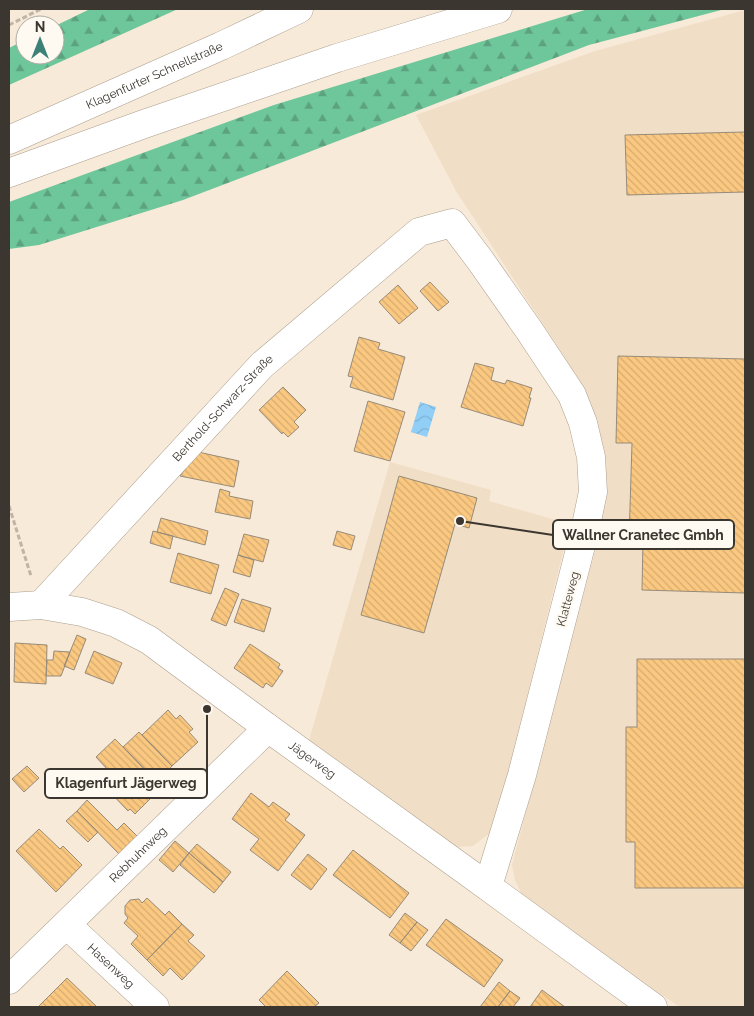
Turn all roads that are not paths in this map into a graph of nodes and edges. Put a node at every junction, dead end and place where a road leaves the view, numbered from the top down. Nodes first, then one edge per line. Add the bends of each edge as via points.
1 (299, 9) edge
2 (498, 9) edge
3 (9, 140) edge
4 (9, 173) edge
5 (452, 224) joint
6 (41, 605) junction
7 (9, 607) edge
8 (268, 728) junction
9 (488, 886) junction
10 (67, 925) junction
11 (9, 980) edge
12 (155, 1007) edge
13 (653, 1007) edge

1 - 3 main road, Klagenfurter Schnellstraße
2 - 4 main road via 337,58
5 - 6 main road, Berthold-Schwarz-Straße via 419,232 262,366
5 - 9 main road, Klatteweg via 572,396 591,457 593,492 522,774
6 - 7 main road
6 - 8 main road, Jägerweg via 82,612 116,623 149,640
8 - 9 main road, Jägerweg
8 - 10 main road, Rebhuhnweg
9 - 13 main road, Jägerweg
10 - 11 main road, Rebhuhnweg
10 - 12 main road, Hasenweg

